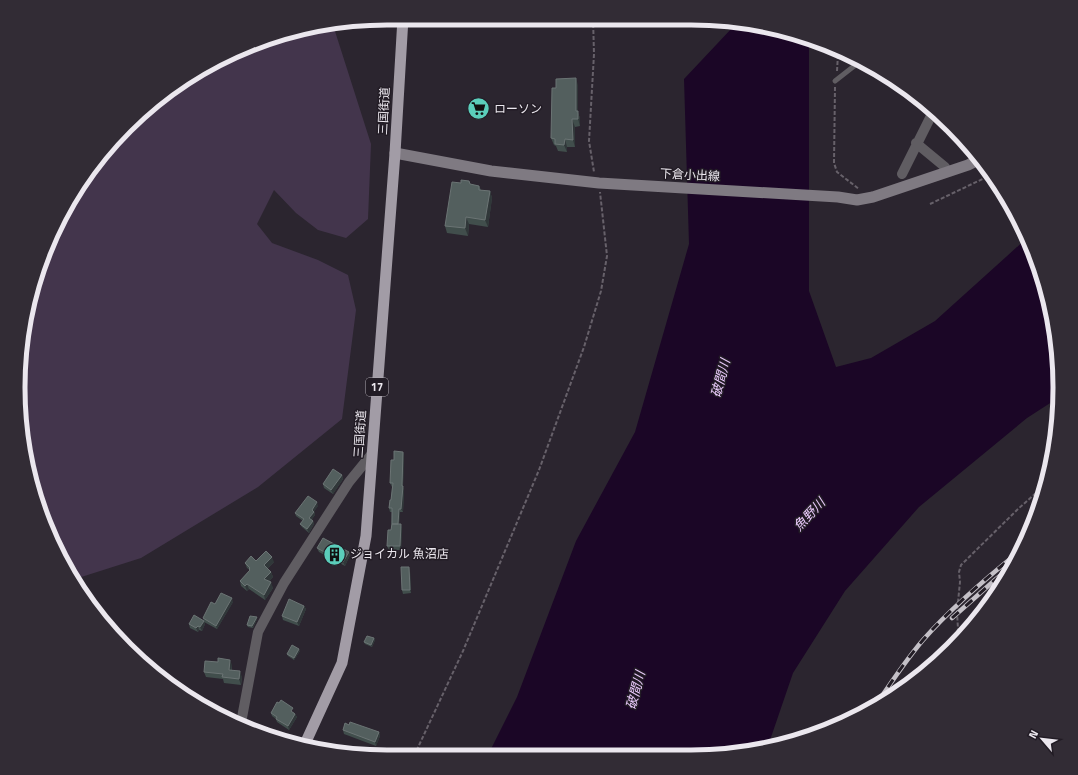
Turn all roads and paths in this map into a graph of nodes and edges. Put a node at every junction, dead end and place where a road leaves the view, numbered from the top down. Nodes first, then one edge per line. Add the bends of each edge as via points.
1 (403, 25) edge
2 (593, 25) edge
3 (838, 57) edge
4 (856, 65) edge
5 (835, 81) junction
6 (931, 116) edge
7 (916, 143) junction
8 (395, 152) junction
9 (974, 162) edge
10 (947, 172) junction
11 (902, 174) dead end
12 (986, 178) edge
13 (601, 183) junction
14 (873, 197) junction
15 (930, 204) dead end
16 (372, 455) junction
17 (1038, 491) edge
18 (957, 634) edge
19 (242, 719) edge
20 (306, 741) edge
21 (417, 750) edge

1 - 8 highway, 三国街道 / 17
2 - 13 path via 589,141
3 - 5 path
4 - 5 lane
5 - 14 path via 834,163 837,172
6 - 7 street
7 - 10 street via 945,166
7 - 11 street
8 - 13 main road, 下倉小出線 via 491,171
8 - 16 highway, 三国街道 / 17
9 - 10 main road, 下倉小出線
10 - 14 main road, 下倉小出線
12 - 15 path
13 - 14 main road, 下倉小出線 via 857,200
13 - 21 path via 607,256 601,291 584,347 539,470 475,623
16 - 19 street via 349,482 288,577 258,632
16 - 20 highway, 三国街道 / 17 via 366,536 342,663
17 - 18 path via 961,565

